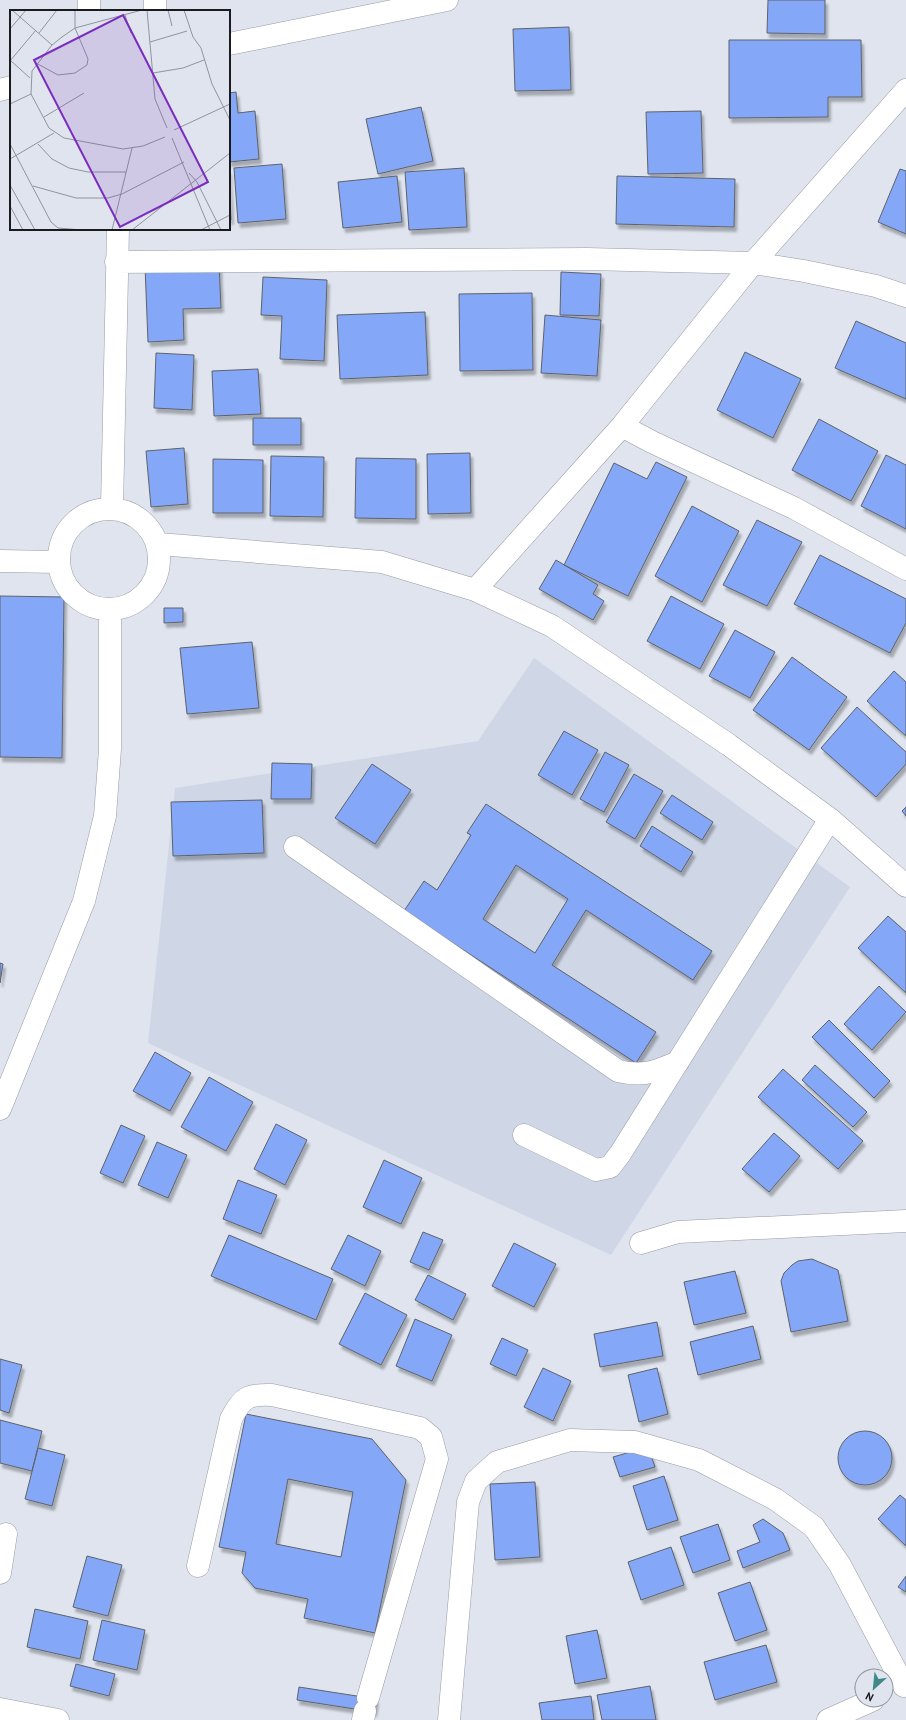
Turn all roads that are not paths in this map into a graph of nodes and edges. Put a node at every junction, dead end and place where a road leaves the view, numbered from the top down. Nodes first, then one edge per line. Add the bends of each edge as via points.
1 (447, 0) edge
2 (230, 44) edge
3 (10, 88) edge
4 (0, 90) edge
5 (906, 90) edge
6 (118, 230) edge
7 (116, 262) junction
8 (753, 262) junction
9 (906, 296) edge
10 (622, 426) junction
11 (112, 508) junction
12 (159, 544) junction
13 (0, 561) edge
14 (58, 562) junction
15 (906, 569) edge
16 (475, 590) junction
17 (110, 610) junction
18 (830, 819) junction
19 (295, 847) dead end
20 (906, 886) edge
21 (678, 1062) junction
22 (0, 1109) edge
23 (524, 1135) dead end
24 (906, 1221) edge
25 (641, 1243) dead end
26 (6, 1534) dead end
27 (198, 1566) dead end
28 (0, 1573) edge
29 (899, 1689) edge
30 (855, 1708) edge
31 (0, 1709) edge
32 (365, 1710) edge
33 (58, 1720) edge
34 (449, 1720) edge
35 (828, 1720) edge

1 - 2 street
3 - 4 street
5 - 8 street
6 - 7 street
7 - 8 street via 587,259
7 - 11 street
8 - 9 street via 876,286
8 - 10 street
10 - 15 street via 794,508
10 - 16 street
11 - 12 street via 141,518
11 - 14 street via 84,514 64,534
12 - 16 street via 382,562
12 - 17 street via 158,575 139,600
13 - 14 street
14 - 17 street via 66,586 85,604
16 - 18 street via 552,626 729,745
17 - 22 street via 110,749 105,816 84,901
18 - 20 street
18 - 21 street
19 - 21 street via 618,1071 632,1075 652,1073
21 - 23 street via 610,1167 596,1170
24 - 25 street via 678,1232
26 - 28 street
27 - 32 street via 231,1419 240,1402 254,1394 272,1395 420,1428 431,1437 437,1459
29 - 34 street via 840,1565 814,1527 775,1499 699,1460 635,1442 570,1440 497,1462 476,1482 468,1502
30 - 35 street
31 - 33 street

